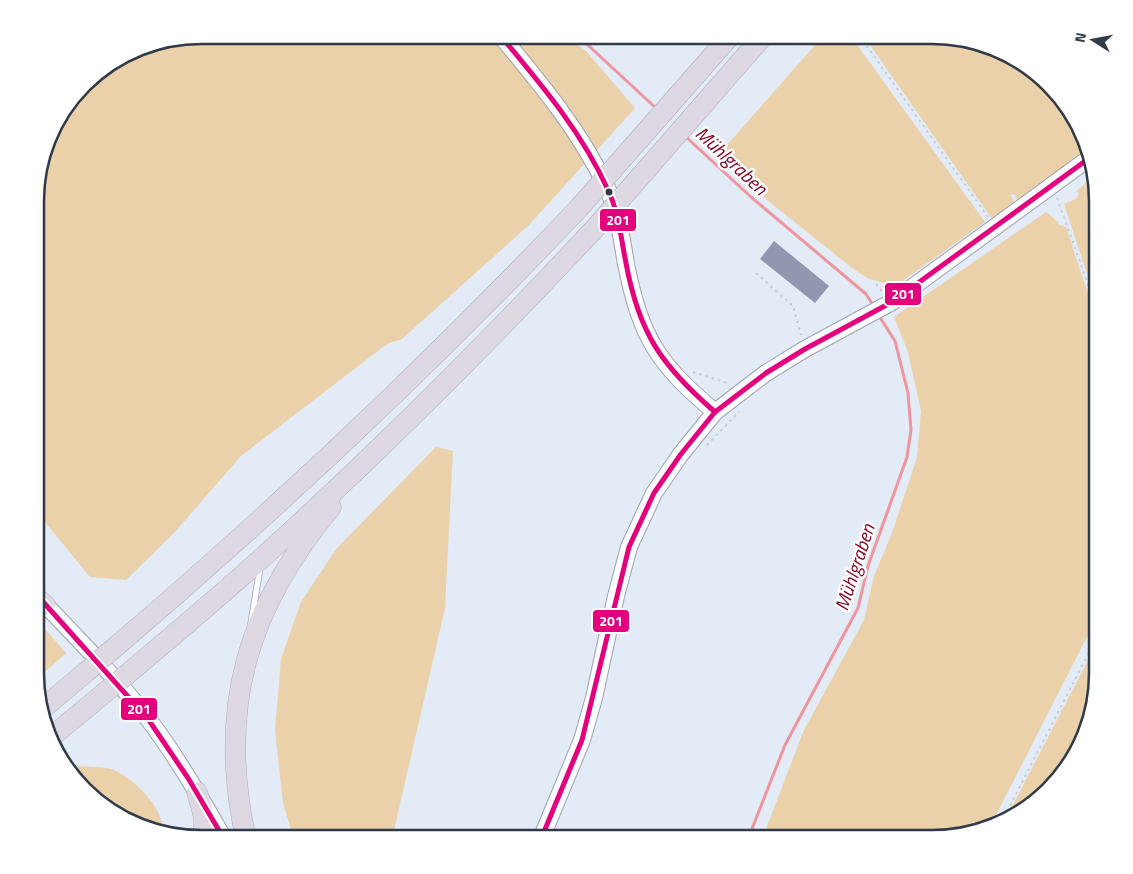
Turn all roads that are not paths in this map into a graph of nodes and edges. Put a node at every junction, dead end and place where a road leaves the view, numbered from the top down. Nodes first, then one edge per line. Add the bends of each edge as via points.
1 (507, 44) edge
2 (723, 44) edge
3 (756, 44) edge
4 (1084, 163) edge
5 (715, 412) junction
6 (399, 427) junction
7 (262, 557) junction
8 (44, 604) edge
9 (250, 645) junction
10 (69, 686) junction
11 (46, 699) edge
12 (47, 705) edge
13 (56, 733) edge
14 (197, 792) junction
15 (204, 830) edge
16 (219, 830) edge
17 (244, 830) edge
18 (545, 830) edge

1 - 5 street via 559,106 609,192 634,303 646,333 663,362
2 - 10 highway, bridge via 578,209 450,343 208,569
3 - 6 highway, bridge via 552,275
4 - 5 street via 892,302 805,349
5 - 18 street via 654,493 642,516 616,596 582,740
6 - 7 highway
6 - 9 highway via 316,525 286,567 266,604
7 - 9 lane via 252,611
7 - 13 highway, bridge
8 - 14 street via 150,721
9 - 17 highway via 235,726 234,768
10 - 11 highway
10 - 12 highway
14 - 15 highway
14 - 16 street

